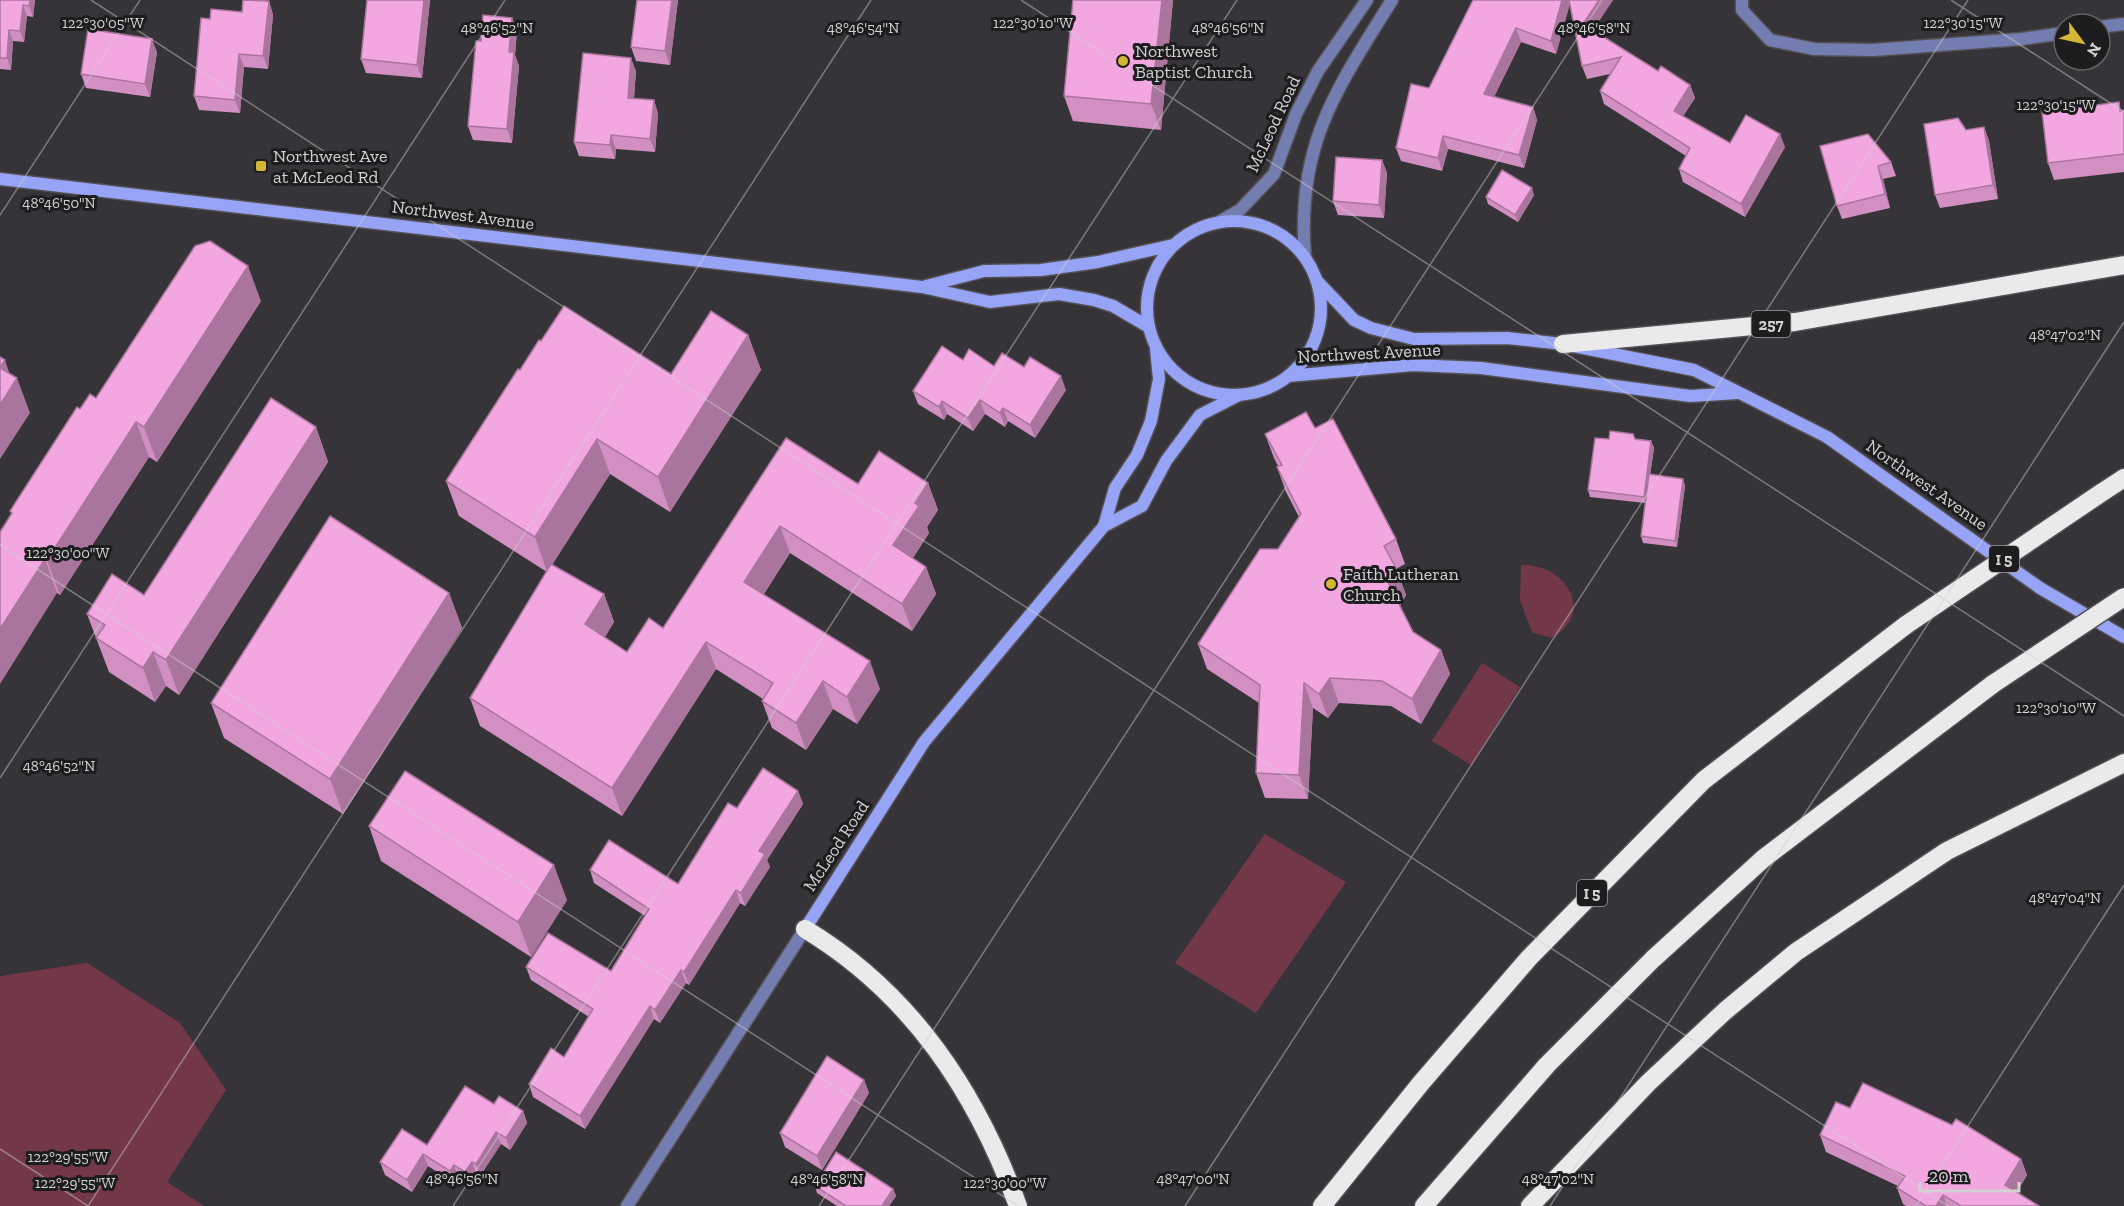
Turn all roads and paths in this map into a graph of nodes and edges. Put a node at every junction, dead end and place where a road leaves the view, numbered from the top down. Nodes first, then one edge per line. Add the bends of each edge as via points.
1 (1367, 0) edge
2 (1392, 0) edge
3 (1742, 0) edge
4 (2052, 35) edge
5 (0, 178) edge
6 (1219, 222) junction
7 (1173, 245) junction
8 (1305, 257) junction
9 (2124, 265) edge
10 (1317, 281) junction
11 (922, 287) junction
12 (1149, 327) junction
13 (1563, 345) junction
14 (1156, 347) junction
15 (1288, 376) junction
16 (1738, 393) junction
17 (1239, 395) junction
18 (2124, 478) edge
19 (1104, 526) junction
20 (2124, 597) edge
21 (2123, 636) edge
22 (2124, 763) edge
23 (805, 929) junction
24 (627, 1206) edge
25 (1018, 1206) edge
26 (1322, 1206) edge
27 (1424, 1206) edge
28 (1530, 1206) edge

1 - 6 street, McLeod Road via 1318,71 1296,114 1274,174 1248,203
2 - 8 street via 1336,90 1318,134 1304,184
3 - 4 street via 1742,10 1770,40 1814,49 1873,50
5 - 11 main road, Northwest Avenue
6 - 7 main road
6 - 8 main road via 1239,220 1262,225 1286,238
7 - 11 main road, Northwest Avenue via 1098,262 984,271
7 - 12 main road via 1158,264 1150,284
8 - 10 main road
9 - 13 highway, 257 via 1795,322
10 - 13 main road, Northwest Avenue via 1354,320 1371,328 1414,339 1507,338
10 - 15 main road via 1321,298 1317,332 1304,359
11 - 12 main road, Northwest Avenue via 990,302 1059,294 1094,300
12 - 14 main road
13 - 16 main road, Northwest Avenue via 1694,370
14 - 17 main road via 1186,381 1211,392
14 - 19 main road, McLeod Road via 1159,379 1151,421 1137,455 1115,488
15 - 16 main road, Northwest Avenue via 1413,365 1459,367 1690,396
15 - 17 main road via 1266,388
16 - 21 main road, Northwest Avenue via 1827,437 2040,588
17 - 19 main road, McLeod Road via 1200,415 1166,460 1142,506
18 - 26 highway, I 5, bridge via 1906,625 1704,780 1529,958
19 - 23 main road, McLeod Road via 924,742
20 - 27 highway, bridge via 1993,684 1764,858 1653,959 1547,1065
22 - 28 highway via 1947,851 1796,952 1648,1083
23 - 24 street, McLeod Road
23 - 25 highway via 842,951 905,1009 954,1074 982,1120

